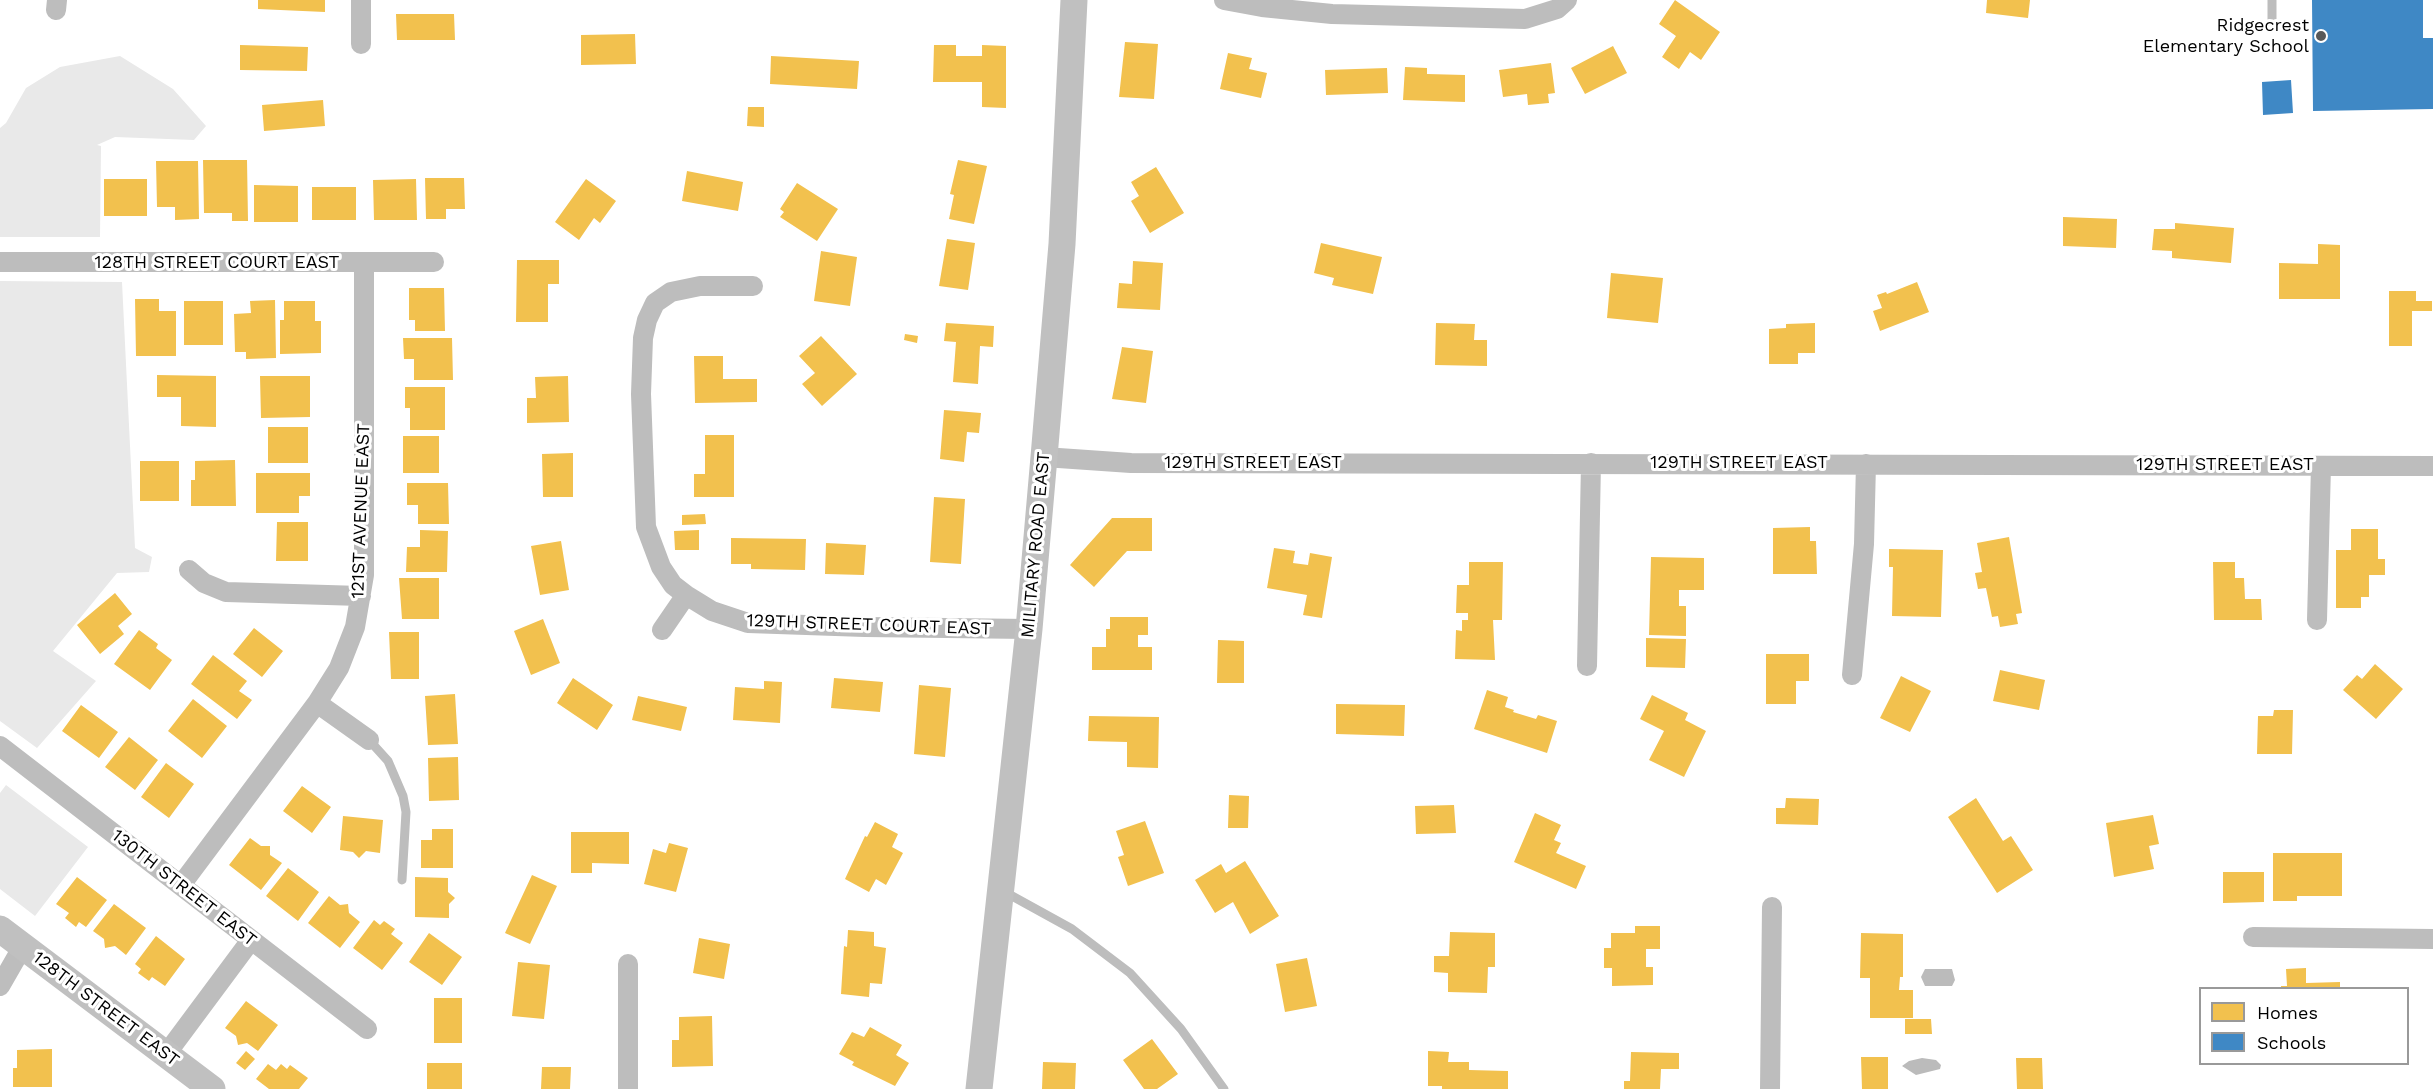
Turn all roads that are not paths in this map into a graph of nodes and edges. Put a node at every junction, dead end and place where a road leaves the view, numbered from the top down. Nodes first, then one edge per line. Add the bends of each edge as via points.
1 (361, 0) edge
2 (1074, 0) edge
3 (1224, 0) edge
4 (1567, 0) edge
5 (2272, 0) edge
6 (1281, 5) edge
7 (2272, 26) dead end
8 (361, 45) dead end
9 (0, 262) edge
10 (434, 262) dead end
11 (364, 263) junction
12 (753, 286) dead end
13 (1044, 457) junction
14 (1591, 463) junction
15 (1866, 464) junction
16 (2321, 466) junction
17 (2433, 466) edge
18 (189, 570) dead end
19 (686, 595) junction
20 (361, 596) junction
21 (2317, 620) dead end
22 (1029, 629) junction
23 (662, 630) dead end
24 (1587, 666) dead end
25 (1852, 675) dead end
26 (317, 703) junction
27 (369, 740) joint
28 (0, 746) edge
29 (402, 880) dead end
30 (181, 885) junction
31 (1001, 890) junction
32 (1772, 907) dead end
33 (0, 929) edge
34 (2253, 937) dead end
35 (2433, 939) edge
36 (251, 940) junction
37 (23, 946) junction
38 (628, 964) dead end
39 (0, 986) edge
40 (367, 1029) dead end
41 (167, 1053) junction
42 (212, 1089) edge
43 (628, 1089) edge
44 (979, 1089) edge
45 (1224, 1089) edge
46 (1770, 1089) edge

1 - 8 street
2 - 13 main road, MILITARY ROAD EAST via 1062,244
3 - 6 street
4 - 6 street via 1557,9 1525,19 1403,18
5 - 7 lane
9 - 11 street, 128TH STREET COURT EAST
10 - 11 street, 128TH STREET COURT EAST
11 - 20 street, 121ST AVENUE EAST
12 - 19 street, 129TH STREET COURT EAST via 700,286 671,292 655,303 643,338 646,527 661,567 673,585
13 - 14 street, 129TH STREET EAST via 1131,463
13 - 22 main road, MILITARY ROAD EAST
14 - 15 street, 129TH STREET EAST
14 - 24 street
15 - 16 street, 129TH STREET EAST
15 - 25 street via 1864,544
16 - 17 street, 129TH STREET EAST
16 - 21 street
18 - 20 street via 204,583 226,592
19 - 22 street, 129TH STREET COURT EAST via 712,611 748,622
19 - 23 street
20 - 26 street, 121ST AVENUE EAST via 355,627 339,668
22 - 31 main road, MILITARY ROAD EAST
26 - 27 street
26 - 30 street, 121ST AVENUE EAST
27 - 29 lane via 388,761 403,796 406,813
28 - 30 street, 130TH STREET EAST
30 - 36 street, 130TH STREET EAST
31 - 44 main road, MILITARY ROAD EAST
31 - 45 lane via 1072,929 1130,973 1181,1029
32 - 46 street
33 - 37 main road, 128TH STREET EAST
34 - 35 street
36 - 40 street, 130TH STREET EAST
36 - 41 street
37 - 39 street
37 - 41 main road, 128TH STREET EAST
38 - 43 street
41 - 42 main road, 128TH STREET EAST

